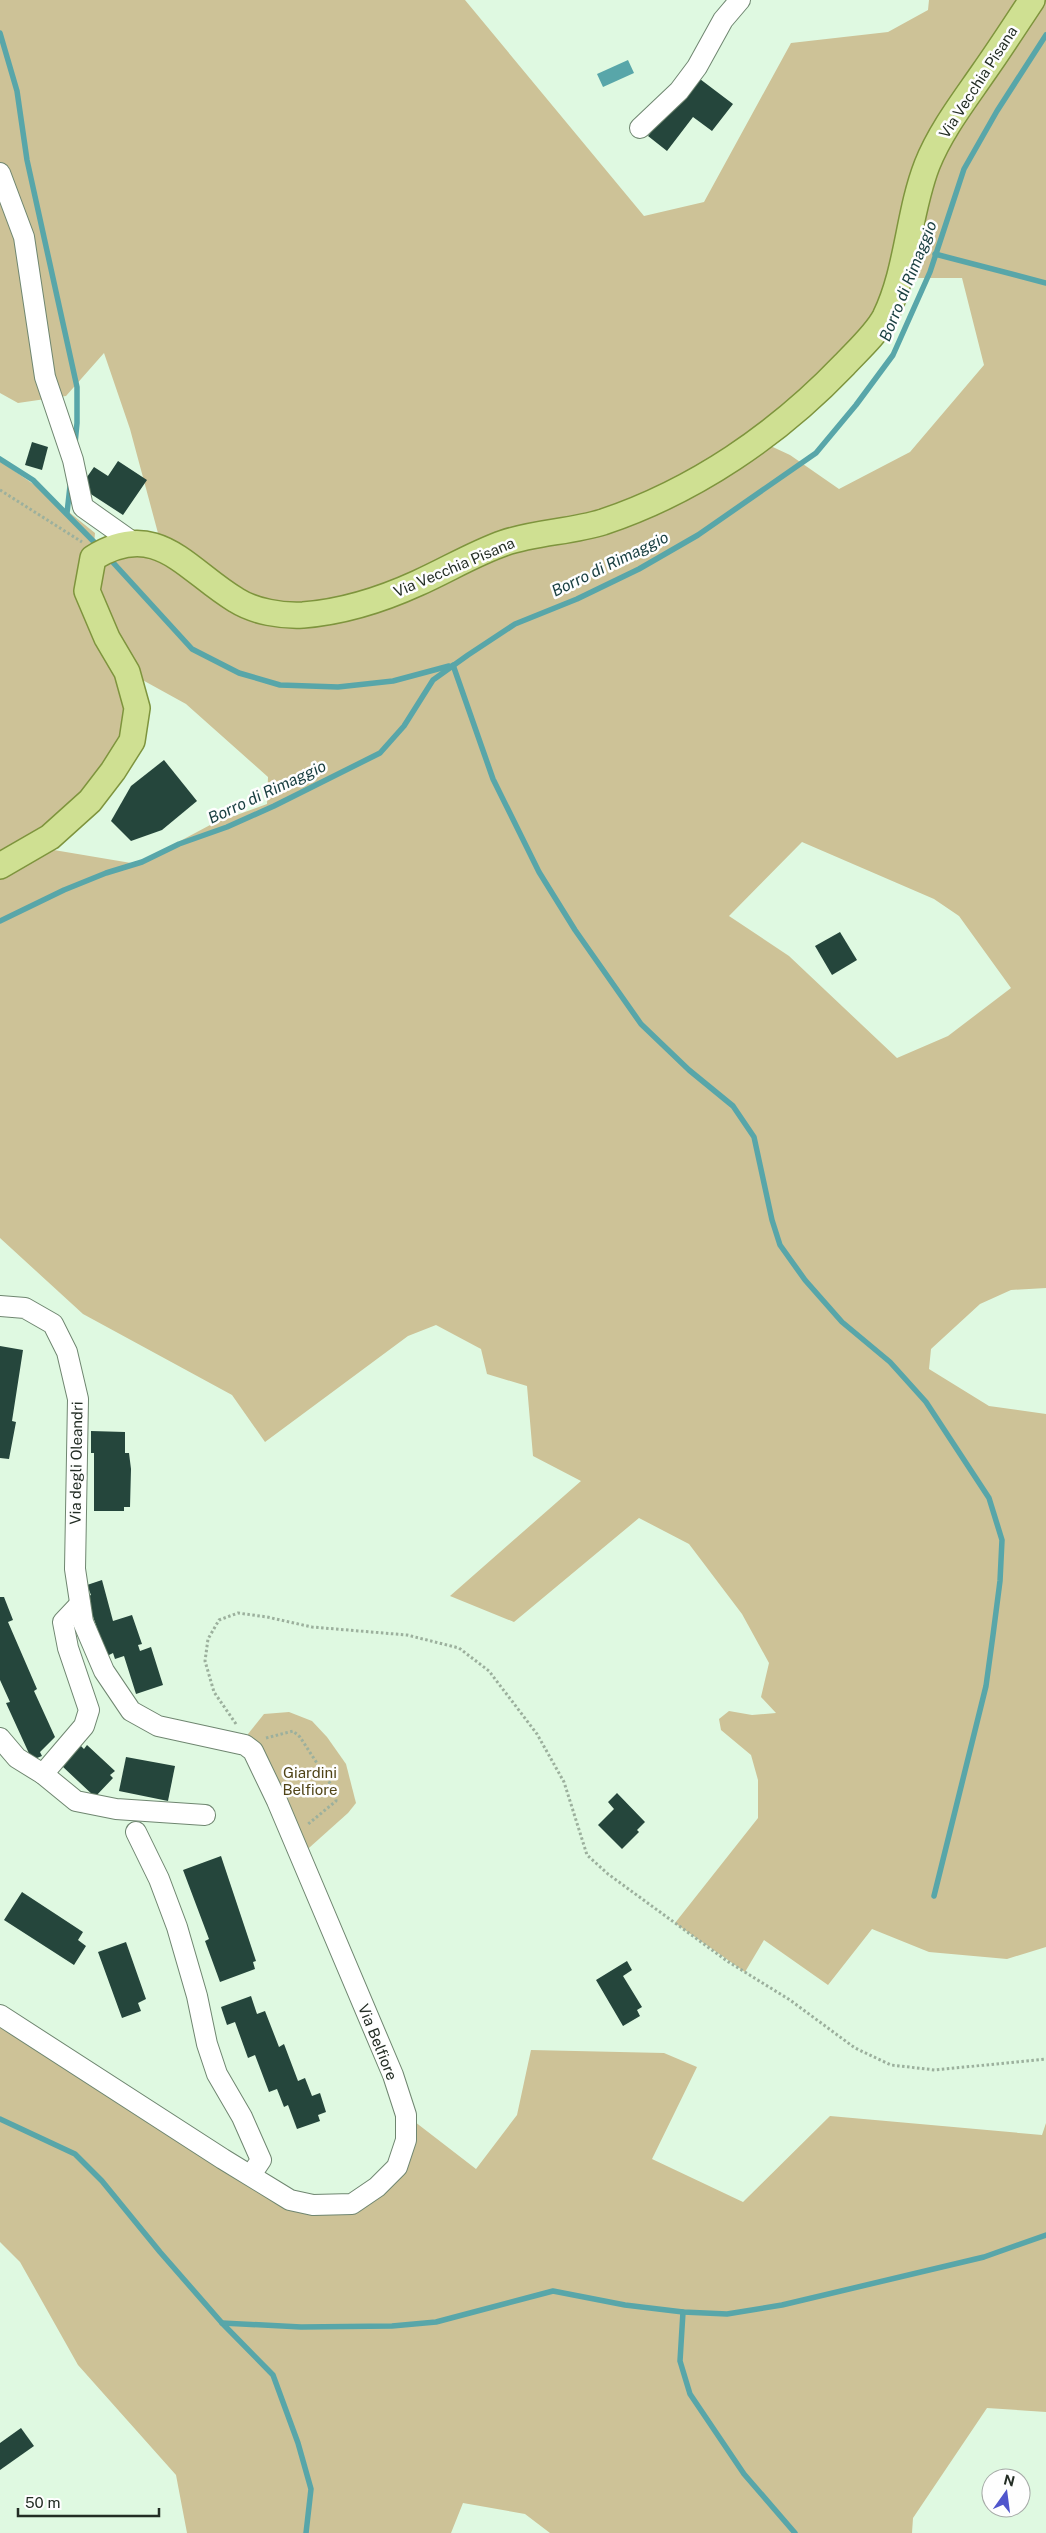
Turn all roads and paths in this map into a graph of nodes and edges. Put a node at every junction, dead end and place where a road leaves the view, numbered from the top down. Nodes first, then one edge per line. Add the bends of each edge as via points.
1 (740, 0) edge
2 (1032, 0) edge
3 (640, 128) dead end
4 (0, 173) edge
5 (0, 490) edge
6 (131, 542) junction
7 (101, 553) junction
8 (0, 866) edge
9 (0, 1306) edge
10 (80, 1604) junction
11 (0, 1738) edge
12 (246, 1746) junction
13 (43, 1774) junction
14 (204, 1815) dead end
15 (136, 1832) dead end
16 (292, 1838) junction
17 (0, 2015) edge
18 (1046, 2059) edge
19 (251, 2176) junction

1 - 3 street via 723,20 697,67 679,91
2 - 6 main road, Via Vecchia Pisana via 953,116 928,161 915,198 898,278 884,318 828,381 759,441 688,486 649,506 598,523 504,543 382,597 342,610 301,615 267,612 237,601 185,561 162,549
4 - 6 street via 24,237 45,377 73,460 83,507
5 - 7 path
6 - 7 main road, Via Vecchia Pisana
7 - 8 main road via 93,558 87,591 107,638 128,672 137,708 132,741 90,801 50,837
9 - 10 street, Via degli Oleandri via 25,1308 53,1324 67,1352 78,1399 74,1569
10 - 12 street, Via degli Oleandri via 83,1622 104,1671 131,1711 158,1726
10 - 13 street via 63,1622 68,1648 89,1710 84,1726
11 - 13 street via 17,1758
12 - 16 street, Via Belfiore via 253,1751 262,1767
12 - 16 path via 293,1731 335,1790 336,1801
12 - 18 path via 234,1720 214,1692 205,1661 208,1639 219,1620 238,1613 247,1614 312,1626 406,1635 460,1648 489,1671 538,1734 564,1782 587,1855 727,1961 790,2000 855,2048 891,2065 934,2070
13 - 14 street via 76,1801 116,1809
15 - 19 street via 177,1927 217,2074 242,2117 260,2160
16 - 19 street, Via Belfiore via 393,2075 406,2115 406,2140 396,2167 377,2187 352,2204 313,2205 290,2200
17 - 19 street, Via Belfiore

